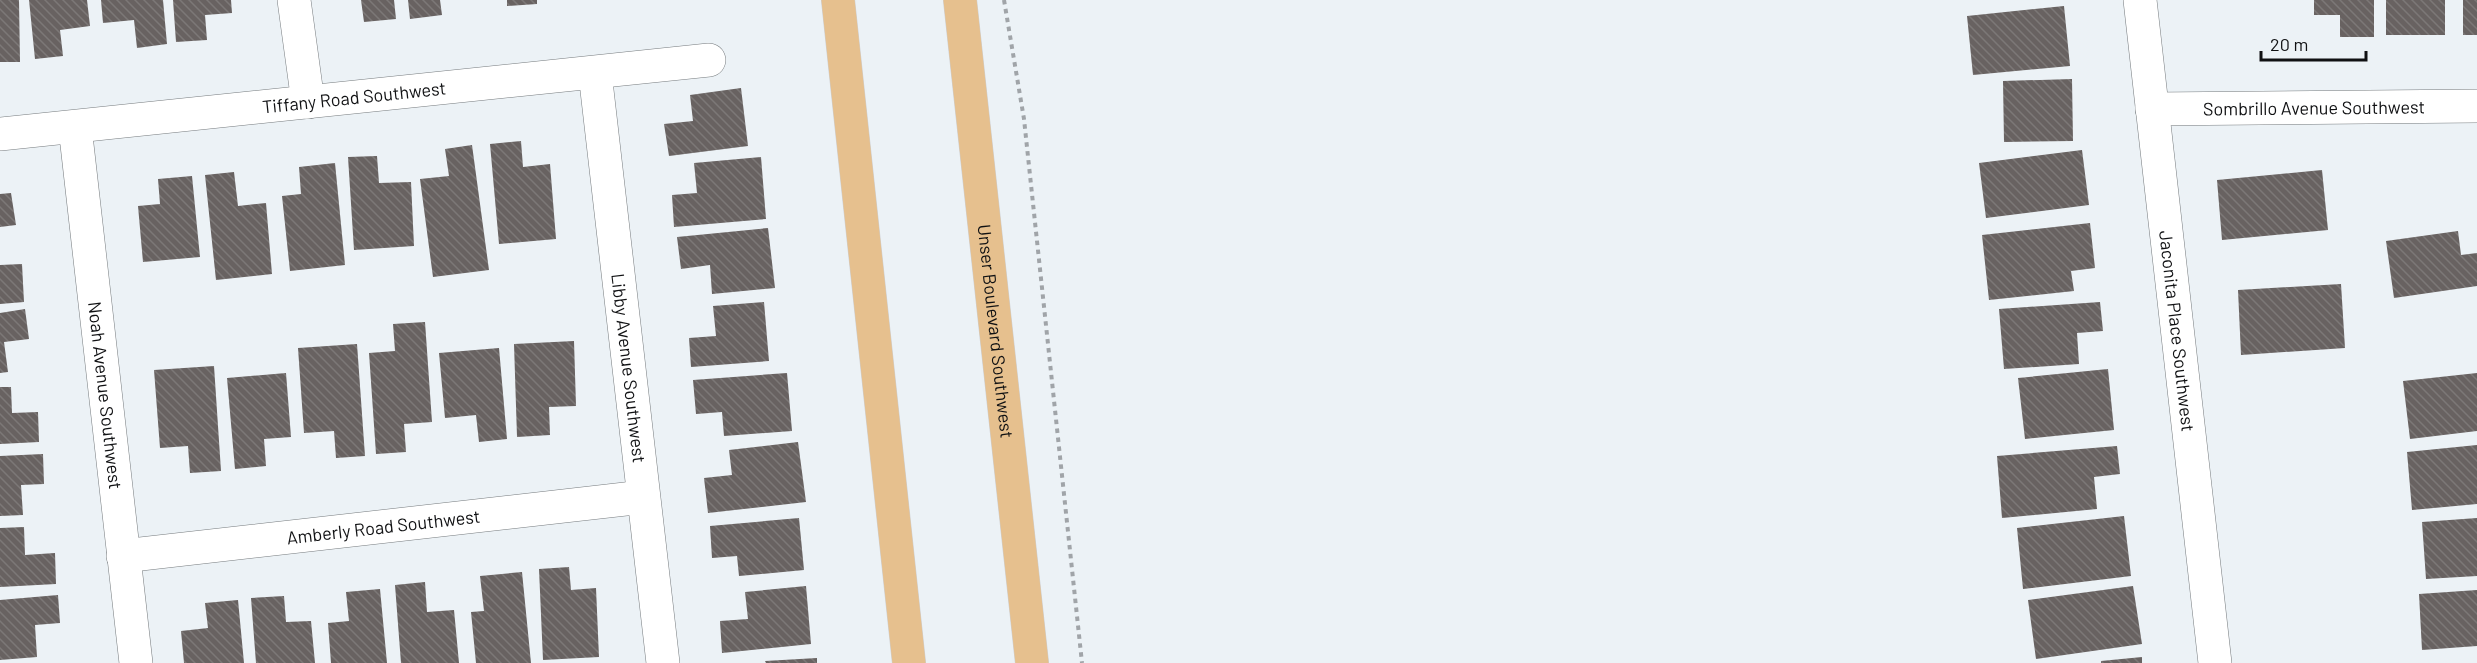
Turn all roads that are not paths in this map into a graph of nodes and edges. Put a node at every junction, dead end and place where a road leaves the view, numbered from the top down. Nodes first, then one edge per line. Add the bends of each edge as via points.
1 (294, 0) edge
2 (838, 0) edge
3 (960, 0) edge
4 (2140, 0) edge
5 (709, 60) dead end
6 (595, 73) junction
7 (308, 102) junction
8 (2477, 106) edge
9 (2152, 109) junction
10 (75, 126) junction
11 (0, 134) edge
12 (643, 497) junction
13 (123, 556) junction
14 (136, 663) edge
15 (663, 663) edge
16 (909, 663) edge
17 (1032, 663) edge
18 (2215, 663) edge

1 - 7 street
2 - 16 main road
3 - 17 main road, Unser Boulevard Southwest
4 - 9 street, Jaconita Place Southwest
5 - 6 street, Tiffany Road Southwest
6 - 7 street, Tiffany Road Southwest
6 - 12 street, Libby Avenue Southwest
7 - 10 street, Tiffany Road Southwest
8 - 9 street, Sombrillo Avenue Southwest
9 - 18 street, Jaconita Place Southwest
10 - 11 street, Tiffany Road Southwest
10 - 13 street, Noah Avenue Southwest
12 - 13 street, Amberly Road Southwest
12 - 15 street, Libby Avenue Southwest
13 - 14 street, Noah Avenue Southwest

